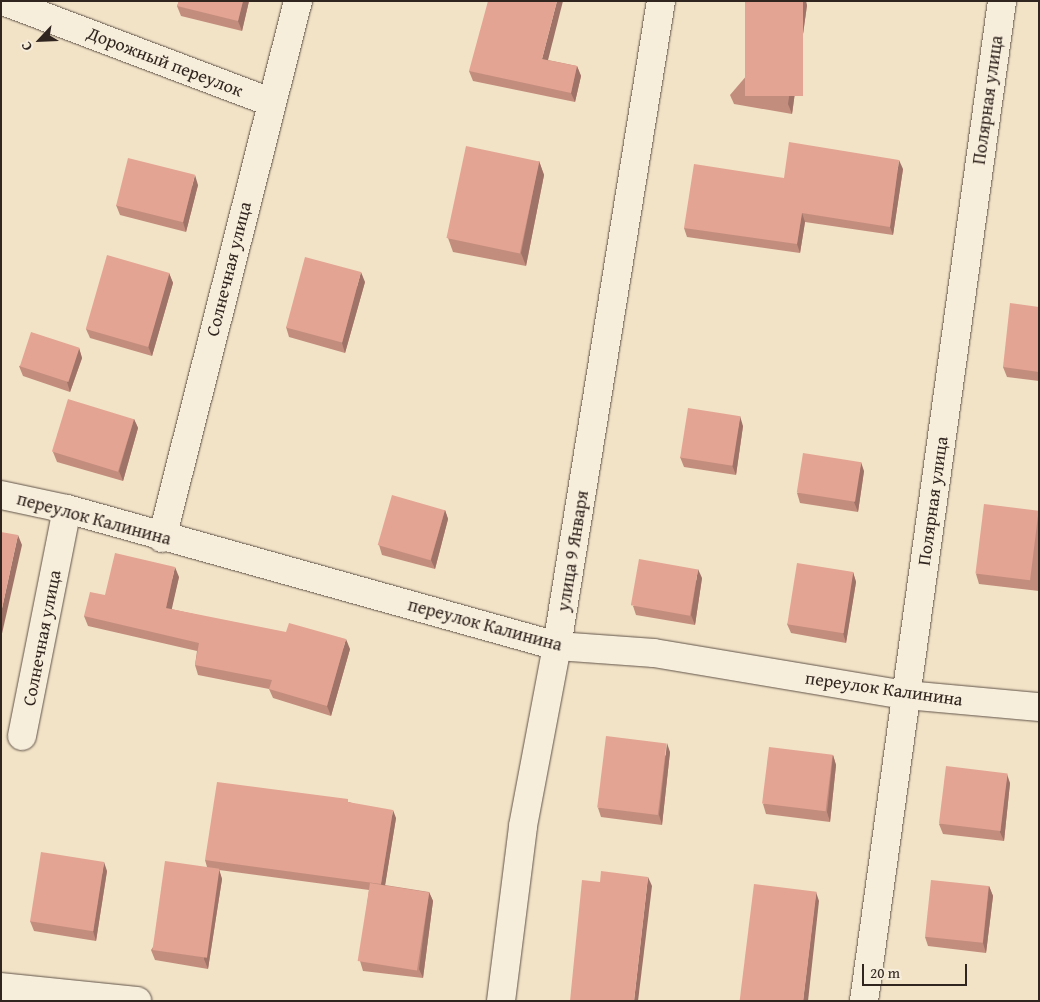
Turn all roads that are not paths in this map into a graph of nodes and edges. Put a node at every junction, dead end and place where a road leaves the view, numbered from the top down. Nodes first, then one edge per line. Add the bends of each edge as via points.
1 (3, 1) edge
2 (298, 1) edge
3 (660, 1) edge
4 (1002, 1) edge
5 (270, 102) junction
6 (1, 495) edge
7 (67, 509) junction
8 (162, 538) junction
9 (557, 646) junction
10 (906, 695) junction
11 (1039, 707) edge
12 (22, 736) dead end
13 (1, 987) edge
14 (137, 1001) edge
15 (501, 1001) edge
16 (864, 1001) edge

1 - 5 street, Дорожный переулок
2 - 5 street, Солнечная улица
3 - 9 street, улица 9 Января via 628,220
4 - 10 street, Полярная улица
5 - 8 street, Солнечная улица
6 - 7 street, переулок Калинина
7 - 8 street, переулок Калинина
7 - 12 street, Солнечная улица
8 - 9 street, переулок Калинина
9 - 10 street, переулок Калинина via 654,653
9 - 15 street, улица 9 Января via 523,826
10 - 11 street, переулок Калинина
10 - 16 street, Полярная улица
13 - 14 street

